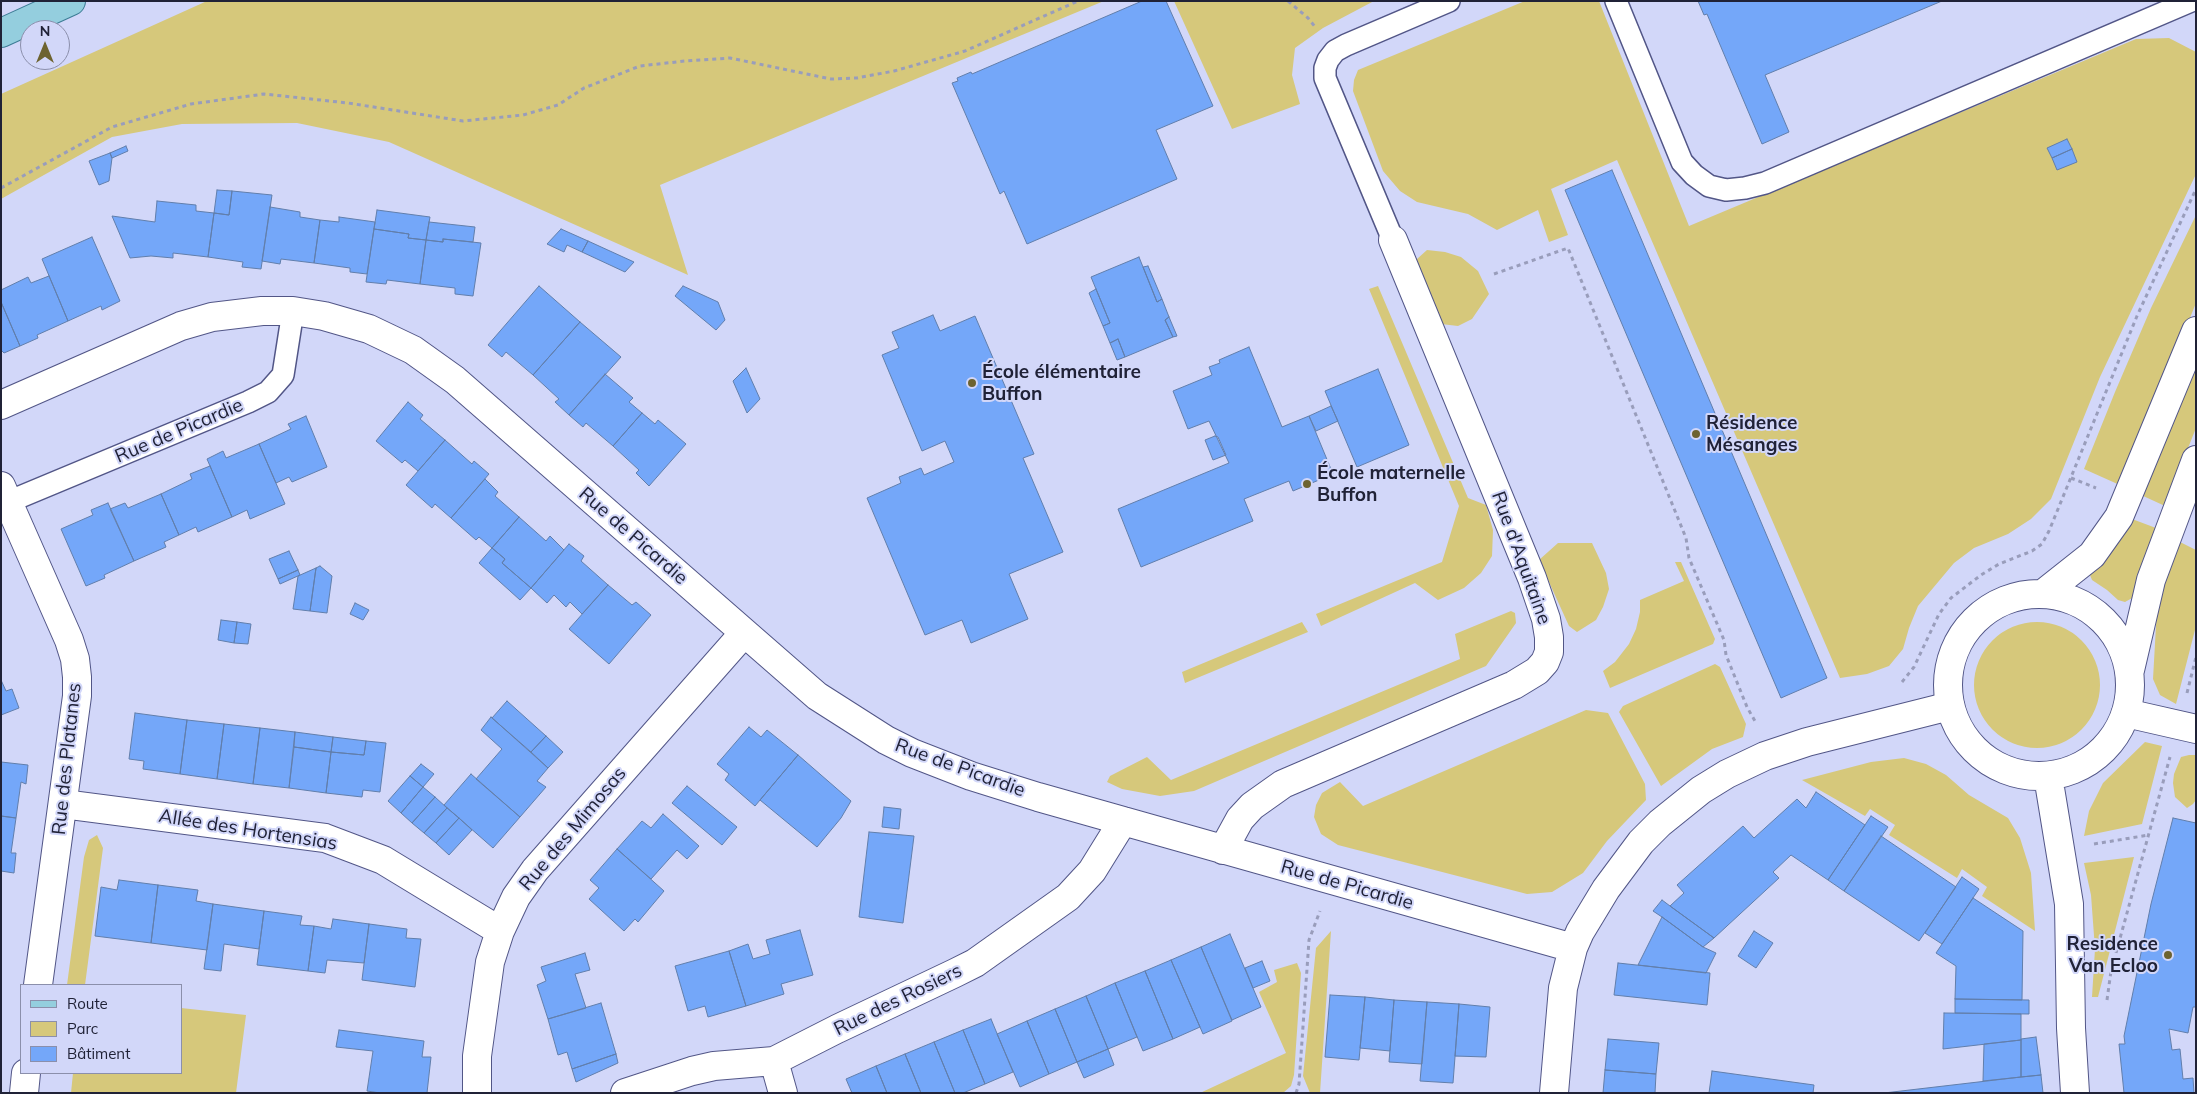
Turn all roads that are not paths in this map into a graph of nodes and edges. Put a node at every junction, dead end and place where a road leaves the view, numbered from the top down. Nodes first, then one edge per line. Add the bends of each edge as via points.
1 (71, 1) edge
2 (1449, 1) edge
3 (1616, 1) edge
4 (2191, 1) edge
5 (1, 33) edge
6 (1393, 240) joint
7 (293, 311) junction
8 (2196, 331) edge
9 (1, 405) edge
10 (2196, 460) edge
11 (5, 494) edge
12 (2044, 593) junction
13 (744, 633) junction
14 (2130, 672) junction
15 (1950, 706) junction
16 (2126, 713) junction
17 (2187, 727) edge
18 (2048, 776) junction
19 (63, 804) junction
20 (1123, 821) junction
21 (1223, 850) junction
22 (500, 931) junction
23 (1573, 948) junction
24 (38, 984) edge
25 (774, 1061) junction
26 (26, 1074) edge
27 (24, 1093) edge
28 (477, 1093) edge
29 (625, 1093) edge
30 (783, 1093) edge
31 (1554, 1093) edge
32 (2075, 1093) edge

1 - 5 main road
2 - 6 lane via 1346,44 1328,60 1325,78
3 - 4 lane via 1682,162 1709,186 1726,190 1765,183
6 - 21 street, Rue d'Aquitaine via 1532,578 1546,619 1548,652 1538,671 1514,685 1283,784 1252,806 1240,819
7 - 9 street, Rue de Picardie via 228,314 181,326
7 - 11 lane, Rue de Picardie via 283,375 268,392
7 - 13 street, Rue de Picardie via 369,329 426,359 455,380
8 - 12 street via 2119,517 2092,555
10 - 14 street via 2151,580
11 - 19 street, Rue des Platanes via 75,659 77,696
12 - 14 street via 2074,600 2101,617 2120,642
12 - 15 street via 2002,601 1968,626 1950,664 1947,686
13 - 20 street, Rue de Picardie via 817,696 912,753 972,776
13 - 22 street, Rue des Mimosas via 535,870 516,897
14 - 16 street
15 - 18 street via 1964,737 1987,759 2016,773
15 - 23 street via 1786,748 1747,764 1701,790 1660,823 1636,848 1606,888
16 - 17 street
16 - 18 street via 2111,741 2096,755 2078,767
18 - 32 street via 2069,904
19 - 22 street, Allée des Hortensias via 326,838 383,860
19 - 24 street, Rue des Platanes
20 - 21 street, Rue de Picardie
20 - 25 street, Rue des Rosiers via 1092,871 1068,897 975,963
21 - 23 street, Rue de Picardie
22 - 28 street, Rue des Mimosas via 487,980 477,1056
23 - 31 street via 1563,988
25 - 29 street, Rue des Rosiers via 714,1066
25 - 30 street
26 - 27 street

